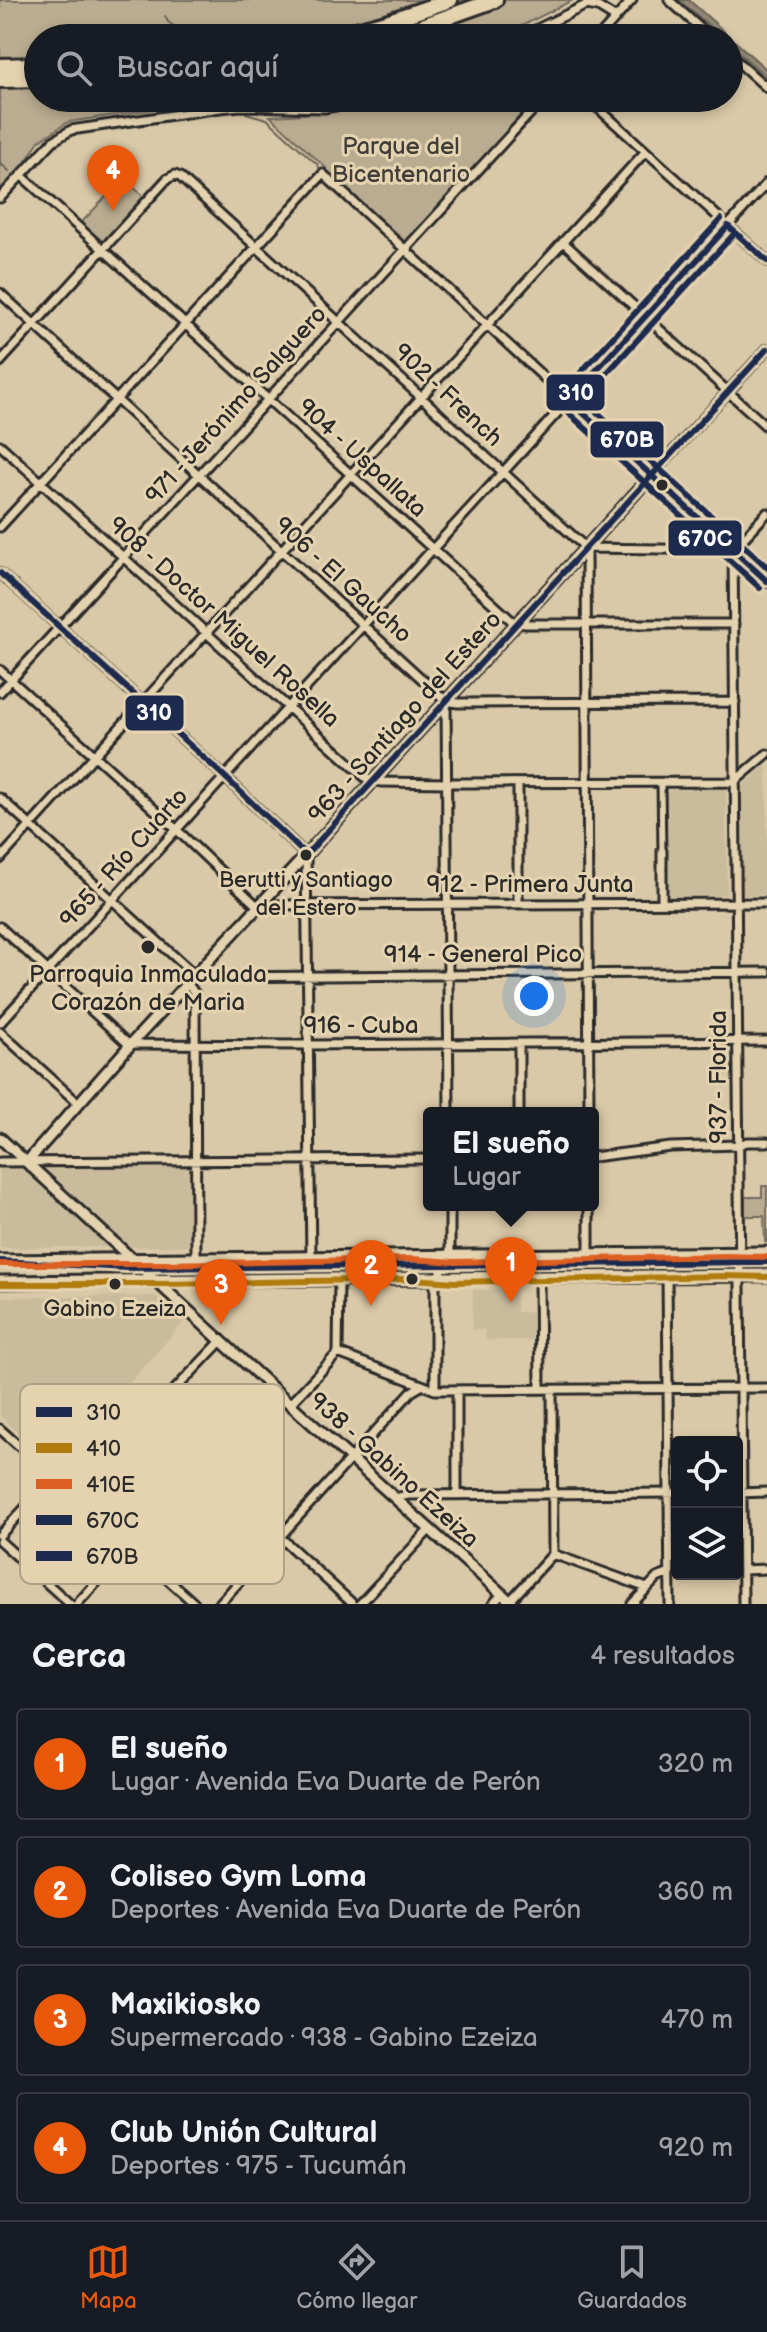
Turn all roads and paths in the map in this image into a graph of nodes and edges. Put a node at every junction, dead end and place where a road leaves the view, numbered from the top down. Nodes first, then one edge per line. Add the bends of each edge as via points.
1 (450, 0) edge
2 (495, 0) edge
3 (632, 0) edge
4 (669, 0) edge
5 (616, 18) junction
6 (379, 24) edge
7 (428, 24) edge
8 (546, 24) edge
9 (611, 24) edge
10 (696, 24) edge
11 (24, 65) edge
12 (0, 66) edge
13 (743, 67) edge
14 (24, 79) edge
15 (0, 80) edge
16 (767, 88) edge
17 (194, 112) edge
18 (531, 112) edge
19 (602, 112) edge
20 (645, 152) junction
21 (21, 175) junction
22 (767, 183) edge
23 (0, 198) edge
24 (728, 226) junction
25 (563, 242) junction
26 (256, 247) junction
27 (104, 250) junction
28 (404, 251) junction
29 (767, 261) edge
30 (0, 293) edge
31 (645, 315) junction
32 (339, 321) junction
33 (186, 324) junction
34 (34, 325) junction
35 (487, 325) junction
36 (767, 349) edge
37 (0, 362) edge
38 (728, 392) junction
39 (422, 397) junction
40 (117, 400) junction
41 (268, 400) junction
42 (569, 400) junction
43 (767, 427) edge
44 (0, 445) edge
45 (503, 473) junction
46 (350, 474) junction
47 (199, 476) junction
48 (651, 476) junction
49 (42, 482) junction
50 (767, 513) edge
51 (0, 527) edge
52 (586, 548) junction
53 (434, 549) junction
54 (733, 550) junction
55 (281, 551) junction
56 (124, 558) junction
57 (0, 573) edge
58 (767, 581) edge
59 (517, 623) junction
60 (586, 624) junction
61 (734, 624) junction
62 (364, 626) junction
63 (59, 628) junction
64 (206, 634) junction
65 (0, 670) edge
66 (11, 680) junction
67 (0, 692) edge
68 (446, 701) junction
69 (735, 702) junction
70 (141, 703) junction
71 (586, 703) junction
72 (288, 708) junction
73 (767, 754) edge
74 (94, 755) junction
75 (225, 777) junction
76 (372, 781) junction
77 (735, 781) junction
78 (587, 782) junction
79 (447, 783) junction
80 (518, 783) junction
81 (661, 783) junction
82 (0, 798) edge
83 (30, 825) junction
84 (177, 830) junction
85 (662, 851) joint
86 (306, 855) junction
87 (0, 859) edge
88 (112, 901) junction
89 (588, 903) junction
90 (662, 903) junction
91 (737, 903) junction
92 (767, 903) edge
93 (518, 904) junction
94 (260, 905) junction
95 (307, 905) junction
96 (448, 905) junction
97 (0, 927) edge
98 (48, 971) junction
99 (737, 972) junction
100 (767, 972) edge
101 (198, 973) junction
102 (449, 974) junction
103 (588, 974) junction
104 (308, 975) junction
105 (188, 984) junction
106 (0, 1023) edge
107 (0, 1032) edge
108 (738, 1041) junction
109 (767, 1041) edge
110 (589, 1043) junction
111 (131, 1044) junction
112 (449, 1044) junction
113 (519, 1044) junction
114 (309, 1045) junction
115 (195, 1046) junction
116 (78, 1103) junction
117 (449, 1107) edge
118 (519, 1107) edge
119 (589, 1107) edge
120 (0, 1138) edge
121 (767, 1142) edge
122 (739, 1145) junction
123 (599, 1156) edge
124 (423, 1159) edge
125 (309, 1160) junction
126 (196, 1161) junction
127 (0, 1162) edge
128 (27, 1162) junction
129 (450, 1211) edge
130 (589, 1211) edge
131 (767, 1253) edge
132 (739, 1254) junction
133 (589, 1256) junction
134 (448, 1258) junction
135 (196, 1259) junction
136 (311, 1259) junction
137 (132, 1260) junction
138 (0, 1261) edge
139 (667, 1275) junction
140 (739, 1275) junction
141 (767, 1275) edge
142 (539, 1277) junction
143 (437, 1278) junction
144 (339, 1279) junction
145 (0, 1282) edge
146 (158, 1282) junction
147 (221, 1341) junction
148 (338, 1353) junction
149 (180, 1384) edge
150 (269, 1384) edge
151 (421, 1386) junction
152 (740, 1388) junction
153 (767, 1388) edge
154 (540, 1389) junction
155 (668, 1389) junction
156 (435, 1390) junction
157 (457, 1390) junction
158 (552, 1390) junction
159 (284, 1398) edge
160 (290, 1404) junction
161 (0, 1429) edge
162 (740, 1436) edge
163 (20, 1447) edge
164 (671, 1451) edge
165 (351, 1458) junction
166 (767, 1492) edge
167 (553, 1493) junction
168 (671, 1493) edge
169 (743, 1493) edge
170 (457, 1495) junction
171 (395, 1498) junction
172 (672, 1508) edge
173 (20, 1515) edge
174 (430, 1529) junction
175 (284, 1533) edge
176 (0, 1538) edge
177 (284, 1541) edge
178 (553, 1554) junction
179 (20, 1557) edge
180 (767, 1569) edge
181 (743, 1570) edge
182 (670, 1573) junction
183 (743, 1580) edge
184 (49, 1584) edge
185 (96, 1584) edge
186 (173, 1584) edge
187 (237, 1584) edge
188 (647, 1588) junction
189 (508, 1600) edge
190 (70, 1604) edge
191 (77, 1604) edge
192 (195, 1604) edge
193 (219, 1604) edge
194 (353, 1604) edge
195 (360, 1604) edge
196 (493, 1604) edge
197 (632, 1604) edge
198 (670, 1604) edge
199 (743, 1604) edge

1 - 6 highway
2 - 7 highway
3 - 5 street
4 - 10 street
5 - 8 street via 598,7 581,6
5 - 9 street
11 - 12 highway
13 - 16 street
14 - 15 highway
17 - 21 street via 77,128 58,137
18 - 28 street, 971 - Jerónimo Salguero
19 - 20 street
20 - 24 street
20 - 25 street
21 - 23 street
21 - 27 street, 904 - Uspallata
22 - 24 street, 965 - Río Cuarto
24 - 29 street
24 - 31 street, 965 - Río Cuarto
25 - 31 street
25 - 35 street
26 - 27 street, 902 - French via 180,177 171,176
26 - 28 street via 323,174
26 - 32 street, 902 - French
26 - 33 street
27 - 33 street, 904 - Uspallata
27 - 34 street
28 - 32 street, 971 - Jerónimo Salguero
28 - 35 street
30 - 34 street, 906 - El Gaucho
31 - 38 street
31 - 42 street, 965 - Río Cuarto
32 - 39 street, 902 - French
32 - 41 street, 971 - Jerónimo Salguero
33 - 40 street
33 - 41 street, 904 - Uspallata
34 - 37 street
34 - 40 street, 906 - El Gaucho
35 - 39 street
35 - 42 street
36 - 38 street
38 - 43 street
38 - 48 street
39 - 45 street, 902 - French
39 - 46 street
40 - 47 street, 906 - El Gaucho
40 - 49 street
41 - 46 street, 904 - Uspallata
41 - 47 street, 971 - Jerónimo Salguero
42 - 45 street, 965 - Río Cuarto
42 - 48 street
44 - 49 street, 908 - Doctor Miguel Rosella
45 - 52 street, 902 - French
45 - 53 street, 965 - Río Cuarto
46 - 53 street, 904 - Uspallata
46 - 55 street
47 - 55 street, 906 - El Gaucho
47 - 56 street, 971 - Jerónimo Salguero
48 - 52 street, 963 - Santiago del Estero
48 - 54 street
49 - 51 street
49 - 56 street, 908 - Doctor Miguel Rosella
50 - 54 street
52 - 54 street
52 - 59 street, 963 - Santiago del Estero
52 - 60 street
53 - 59 street, 904 - Uspallata
53 - 62 street, 965 - Río Cuarto
54 - 58 street
54 - 61 street, 937 - Florida
55 - 62 street, 906 - El Gaucho
55 - 64 street
56 - 63 street, 971 - Jerónimo Salguero
56 - 64 street, 908 - Doctor Miguel Rosella
57 - 63 street
59 - 60 street
59 - 68 street, 963 - Santiago del Estero
60 - 61 street
60 - 71 street
61 - 69 street, 937 - Florida
62 - 68 street, 906 - El Gaucho
62 - 72 street, 965 - Río Cuarto
63 - 66 street, 971 - Jerónimo Salguero
63 - 70 street
64 - 70 street
64 - 72 street, 908 - Doctor Miguel Rosella
65 - 66 street
66 - 67 street, 971 - Jerónimo Salguero
66 - 74 street
68 - 71 street
68 - 76 street, 963 - Santiago del Estero
68 - 79 street
69 - 71 street
69 - 77 street, 937 - Florida
70 - 74 street
70 - 75 street
71 - 78 street
72 - 75 street, 965 - Río Cuarto
72 - 76 street, 908 - Doctor Miguel Rosella
73 - 77 street
74 - 83 street
74 - 84 street
75 - 84 street, 965 - Río Cuarto
75 - 86 street
76 - 79 street
76 - 86 street, 963 - Santiago del Estero
77 - 81 street
77 - 91 street, 937 - Florida
78 - 80 street
78 - 81 street
78 - 89 street
79 - 80 street
79 - 96 street
80 - 93 street
81 - 85 street
82 - 83 street
83 - 87 street
83 - 88 street
84 - 88 street, 965 - Río Cuarto
84 - 94 street
85 - 90 street
86 - 94 street, 963 - Santiago del Estero
86 - 95 street
88 - 98 street, 965 - Río Cuarto
88 - 101 street
89 - 90 street, 912 - Primera Junta
89 - 93 street, 912 - Primera Junta
89 - 103 street
90 - 91 street, 912 - Primera Junta
91 - 92 street, 912 - Primera Junta
91 - 99 street, 937 - Florida
93 - 96 street, 912 - Primera Junta
94 - 95 street, 912 - Primera Junta
94 - 101 street, 963 - Santiago del Estero
95 - 96 street, 912 - Primera Junta
95 - 104 street
96 - 102 street
97 - 98 street
98 - 106 street, 965 - Río Cuarto
98 - 111 street
99 - 100 street, 914 - General Pico
99 - 103 street, 914 - General Pico
99 - 108 street, 937 - Florida
101 - 104 street, 914 - General Pico
101 - 105 street, 963 - Santiago del Estero
102 - 103 street, 914 - General Pico
102 - 104 street, 914 - General Pico
102 - 112 street
103 - 110 street
104 - 114 street
105 - 111 street, 963 - Santiago del Estero
105 - 115 street via 195,994
107 - 116 street
108 - 109 street, 916 - Cuba
108 - 110 street, 916 - Cuba
108 - 122 street, 937 - Florida
110 - 113 street, 916 - Cuba
110 - 119 street
111 - 115 street, 916 - Cuba
111 - 116 street, 963 - Santiago del Estero
112 - 113 street, 916 - Cuba
112 - 114 street, 916 - Cuba
112 - 117 street
113 - 118 street
114 - 115 street, 916 - Cuba
114 - 125 street
115 - 126 street
116 - 128 street, 963 - Santiago del Estero
120 - 128 street, 938 - Gabino Ezeiza
121 - 122 street
122 - 123 street
122 - 132 street, 937 - Florida
124 - 125 street
125 - 126 street
125 - 136 street
126 - 128 street
126 - 135 street
127 - 128 street
128 - 137 street, 938 - Gabino Ezeiza
129 - 134 street
130 - 133 street
131 - 132 main road
132 - 133 main road
132 - 140 street, 937 - Florida
133 - 134 main road
134 - 136 main road
134 - 143 street
135 - 136 main road
135 - 137 main road
137 - 138 main road
137 - 146 street, 938 - Gabino Ezeiza
139 - 140 main road
139 - 142 main road
139 - 155 street
140 - 141 main road
140 - 152 street, 937 - Florida
142 - 143 main road
142 - 154 street
143 - 144 main road
143 - 156 street
144 - 146 main road
144 - 148 street
145 - 146 main road
146 - 147 street, 938 - Gabino Ezeiza
147 - 149 street
147 - 150 street, 938 - Gabino Ezeiza
148 - 151 street
148 - 160 street
151 - 156 street
151 - 165 street
152 - 153 street
152 - 155 street
152 - 162 street, 937 - Florida
154 - 157 street
154 - 158 street
155 - 158 street
155 - 164 street
156 - 157 street
157 - 170 street
158 - 167 street
159 - 160 street, 938 - Gabino Ezeiza
160 - 165 street, 938 - Gabino Ezeiza
161 - 163 street
165 - 171 street, 938 - Gabino Ezeiza
165 - 175 street
166 - 169 street
167 - 168 street
167 - 170 street
167 - 178 street
170 - 171 street
171 - 174 street, 938 - Gabino Ezeiza
172 - 182 street
173 - 176 street
174 - 189 street, 938 - Gabino Ezeiza
174 - 195 street
176 - 179 street
177 - 194 street
178 - 188 street
178 - 189 street
180 - 181 street
182 - 188 street
182 - 198 street
183 - 199 street, 937 - Florida
184 - 190 street
185 - 191 street
186 - 192 street
187 - 193 street
188 - 197 street
189 - 196 street

